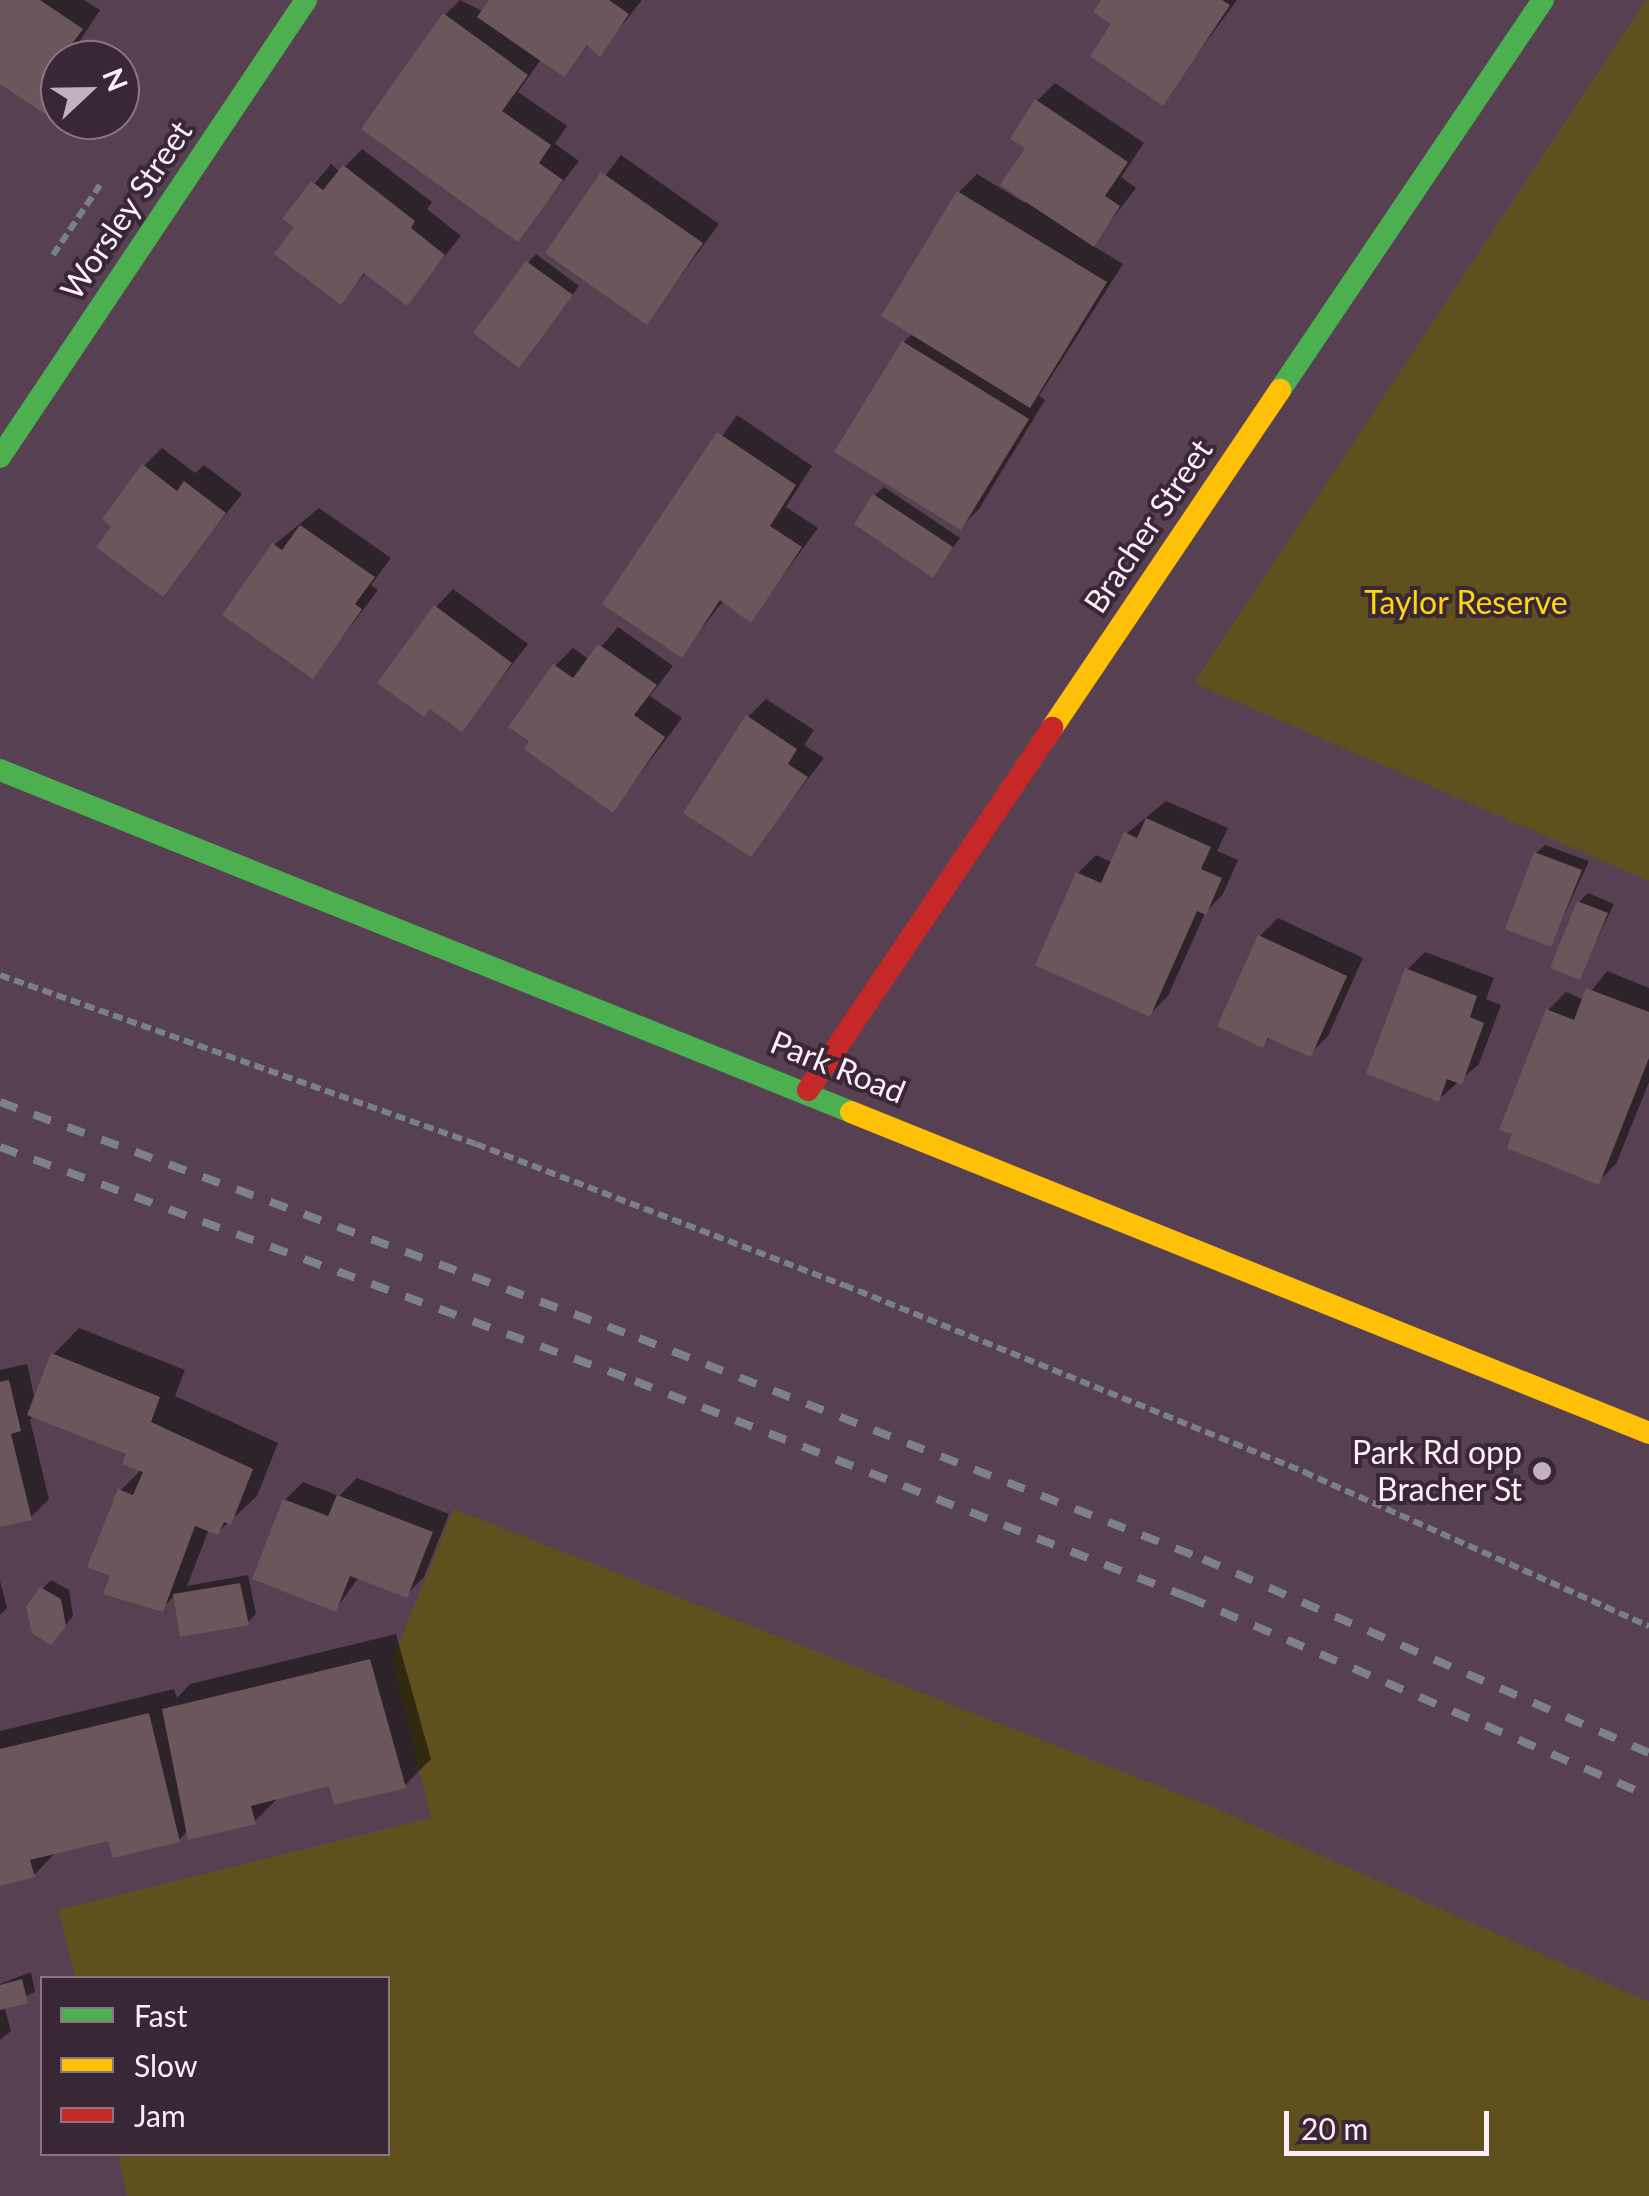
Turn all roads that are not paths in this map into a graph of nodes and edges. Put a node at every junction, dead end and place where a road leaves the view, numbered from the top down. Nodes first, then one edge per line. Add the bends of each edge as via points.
1 (306, 0) edge
2 (1543, 0) edge
3 (0, 457) edge
4 (0, 770) edge
5 (808, 1090) junction
6 (1649, 1433) edge

1 - 3 street, Worsley Street
2 - 5 street, Bracher Street
4 - 5 street, Park Road
5 - 6 street, Park Road

